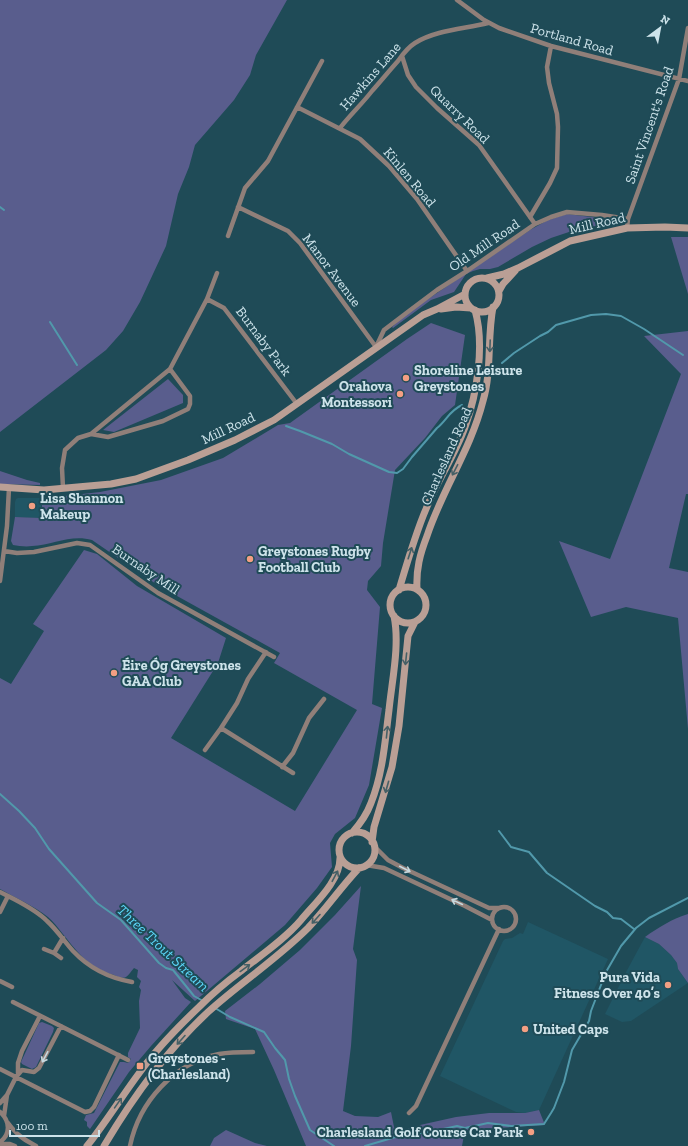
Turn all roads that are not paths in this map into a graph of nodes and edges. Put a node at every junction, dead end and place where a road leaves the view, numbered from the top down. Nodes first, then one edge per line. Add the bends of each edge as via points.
1 (457, 0) edge
2 (488, 23) junction
3 (688, 28) edge
4 (551, 46) junction
5 (402, 56) junction
6 (322, 61) dead end
7 (680, 79) junction
8 (688, 81) edge
9 (297, 107) junction
10 (340, 128) junction
11 (238, 206) junction
12 (530, 217) junction
13 (628, 219) junction
14 (535, 224) junction
15 (627, 228) junction
16 (688, 228) edge
17 (228, 236) dead end
18 (518, 268) junction
19 (467, 271) junction
20 (217, 273) dead end
21 (487, 278) junction
22 (499, 291) junction
23 (465, 294) junction
24 (207, 299) junction
25 (493, 308) junction
26 (437, 309) junction
27 (473, 309) junction
28 (376, 347) junction
29 (170, 369) junction
30 (297, 404) junction
31 (91, 434) junction
32 (0, 487) edge
33 (9, 488) junction
34 (63, 488) junction
35 (4, 551) junction
36 (0, 581) edge
37 (417, 589) junction
38 (399, 590) junction
39 (394, 616) junction
40 (415, 622) junction
41 (266, 652) junction
42 (274, 657) dead end
43 (324, 699) dead end
44 (221, 728) junction
45 (205, 750) dead end
46 (282, 766) junction
47 (293, 773) dead end
48 (352, 833) junction
49 (373, 844) junction
50 (340, 858) junction
51 (366, 865) junction
52 (359, 868) junction
53 (0, 892) edge
54 (8, 896) junction
55 (500, 908) junction
56 (0, 912) edge
57 (492, 920) junction
58 (499, 930) junction
59 (63, 938) junction
60 (44, 949) dead end
61 (54, 953) junction
62 (60, 958) dead end
63 (0, 981) edge
64 (132, 982) dead end
65 (12, 987) dead end
66 (13, 1002) dead end
67 (40, 1016) junction
68 (61, 1026) junction
69 (253, 1052) dead end
70 (120, 1055) junction
71 (128, 1060) dead end
72 (0, 1069) edge
73 (17, 1075) junction
74 (7, 1095) junction
75 (0, 1103) edge
76 (0, 1112) edge
77 (409, 1113) dead end
78 (4, 1116) junction
79 (8, 1122) junction
80 (0, 1143) edge
81 (15, 1146) edge
82 (36, 1146) edge
83 (87, 1146) edge
84 (104, 1146) edge
85 (130, 1146) edge

1 - 2 street, Portland Road
2 - 4 street, Portland Road
2 - 5 street, Hawkins Lane via 432,35 415,43
3 - 7 street, Saint Vincent's Road
4 - 7 street, Portland Road
4 - 12 street via 547,67 557,114 557,168
5 - 10 street, Hawkins Lane
5 - 12 street, Quarry Road via 408,75 416,87 480,145
6 - 9 street
7 - 8 street, Portland Road
7 - 13 street, Saint Vincent's Road
9 - 10 street, Kinlen Road
9 - 11 street via 268,161 244,188
10 - 19 street, Kinlen Road via 360,138 390,166 417,199
11 - 17 street
11 - 28 street, Manor Avenue via 288,231 300,242
12 - 14 street, Quarry Road
13 - 14 street, Old Mill Road via 567,212
13 - 15 street, Saint Vincent's Road
14 - 19 street, Old Mill Road
15 - 16 main road, Mill Road
15 - 18 main road, Mill Road via 570,241
18 - 21 main road, Mill Road
18 - 22 main road, Mill Road
19 - 28 street, Old Mill Road via 384,330
20 - 24 street
21 - 22 main road via 494,282
21 - 23 main road via 478,278 470,282
22 - 25 main road via 499,299
23 - 26 main road, Mill Road
23 - 27 main road via 467,303
24 - 29 street
24 - 30 street, Burnaby Park via 224,308
25 - 27 main road via 483,312
25 -> 37 main road, Charlesland Road via 484,400 467,446 433,516 417,568
26 - 27 main road, Mill Road
26 - 28 main road, Mill Road via 423,315
38 -> 27 main road, Charlesland Road via 421,520 465,428 473,400 479,351 478,320
28 - 30 main road, Mill Road
29 - 31 street
29 - 31 street via 190,396 188,409 163,421 108,437
30 - 34 main road, Mill Road via 274,420 235,440 136,479
31 - 34 street via 78,438 65,450 62,468
32 - 33 main road, Mill Road
33 - 34 main road, Mill Road
33 - 35 street
35 - 36 street
35 - 41 street, Burnaby Mill via 34,552 77,543 90,545 158,593
37 - 38 main road via 409,587
37 - 40 main road via 424,597 426,605 424,614
38 - 39 main road via 391,600 390,608
39 - 40 main road via 405,622
48 -> 39 main road via 363,820 379,777 386,740 396,647 397,629
40 -> 49 main road via 408,636 392,767 374,827
41 - 42 street, Burnaby Mill
41 - 44 street
43 - 46 street via 309,718 293,753
44 - 45 street
44 - 46 street
46 - 47 street
48 - 49 main road via 364,834
48 - 50 main road via 340,843
49 - 51 main road via 373,858
49 -> 55 street via 388,860 403,868 489,908
50 - 52 main road via 347,865
83 -> 50 main road via 153,1055 199,1006 297,925 335,877 340,866
51 - 52 main road
57 -> 51 street via 384,868
52 -> 84 main road via 308,928 272,961 208,1012 164,1058 126,1110
53 - 54 street
54 - 56 street
54 - 59 street via 47,920
55 - 57 street via 494,912
55 - 58 street via 511,910 515,920 510,929
57 - 58 street
58 - 77 street via 416,1106
59 - 61 street
59 - 64 street via 73,951 99,972 118,980
60 - 61 street
61 - 62 street
63 - 65 street
66 - 67 street
67 - 68 street
67 - 73 street via 22,1051
68 - 70 street
68 -> 73 street via 39,1068 34,1072 22,1070
69 - 85 street via 218,1054 180,1070 164,1084 143,1111
70 - 71 street
70 - 73 street via 94,1107 85,1112
72 - 73 street
73 - 74 street
74 - 75 street
74 - 78 street
76 - 78 street
78 - 79 street
79 - 80 street via 7,1133
79 - 82 street via 16,1133
80 - 81 street

